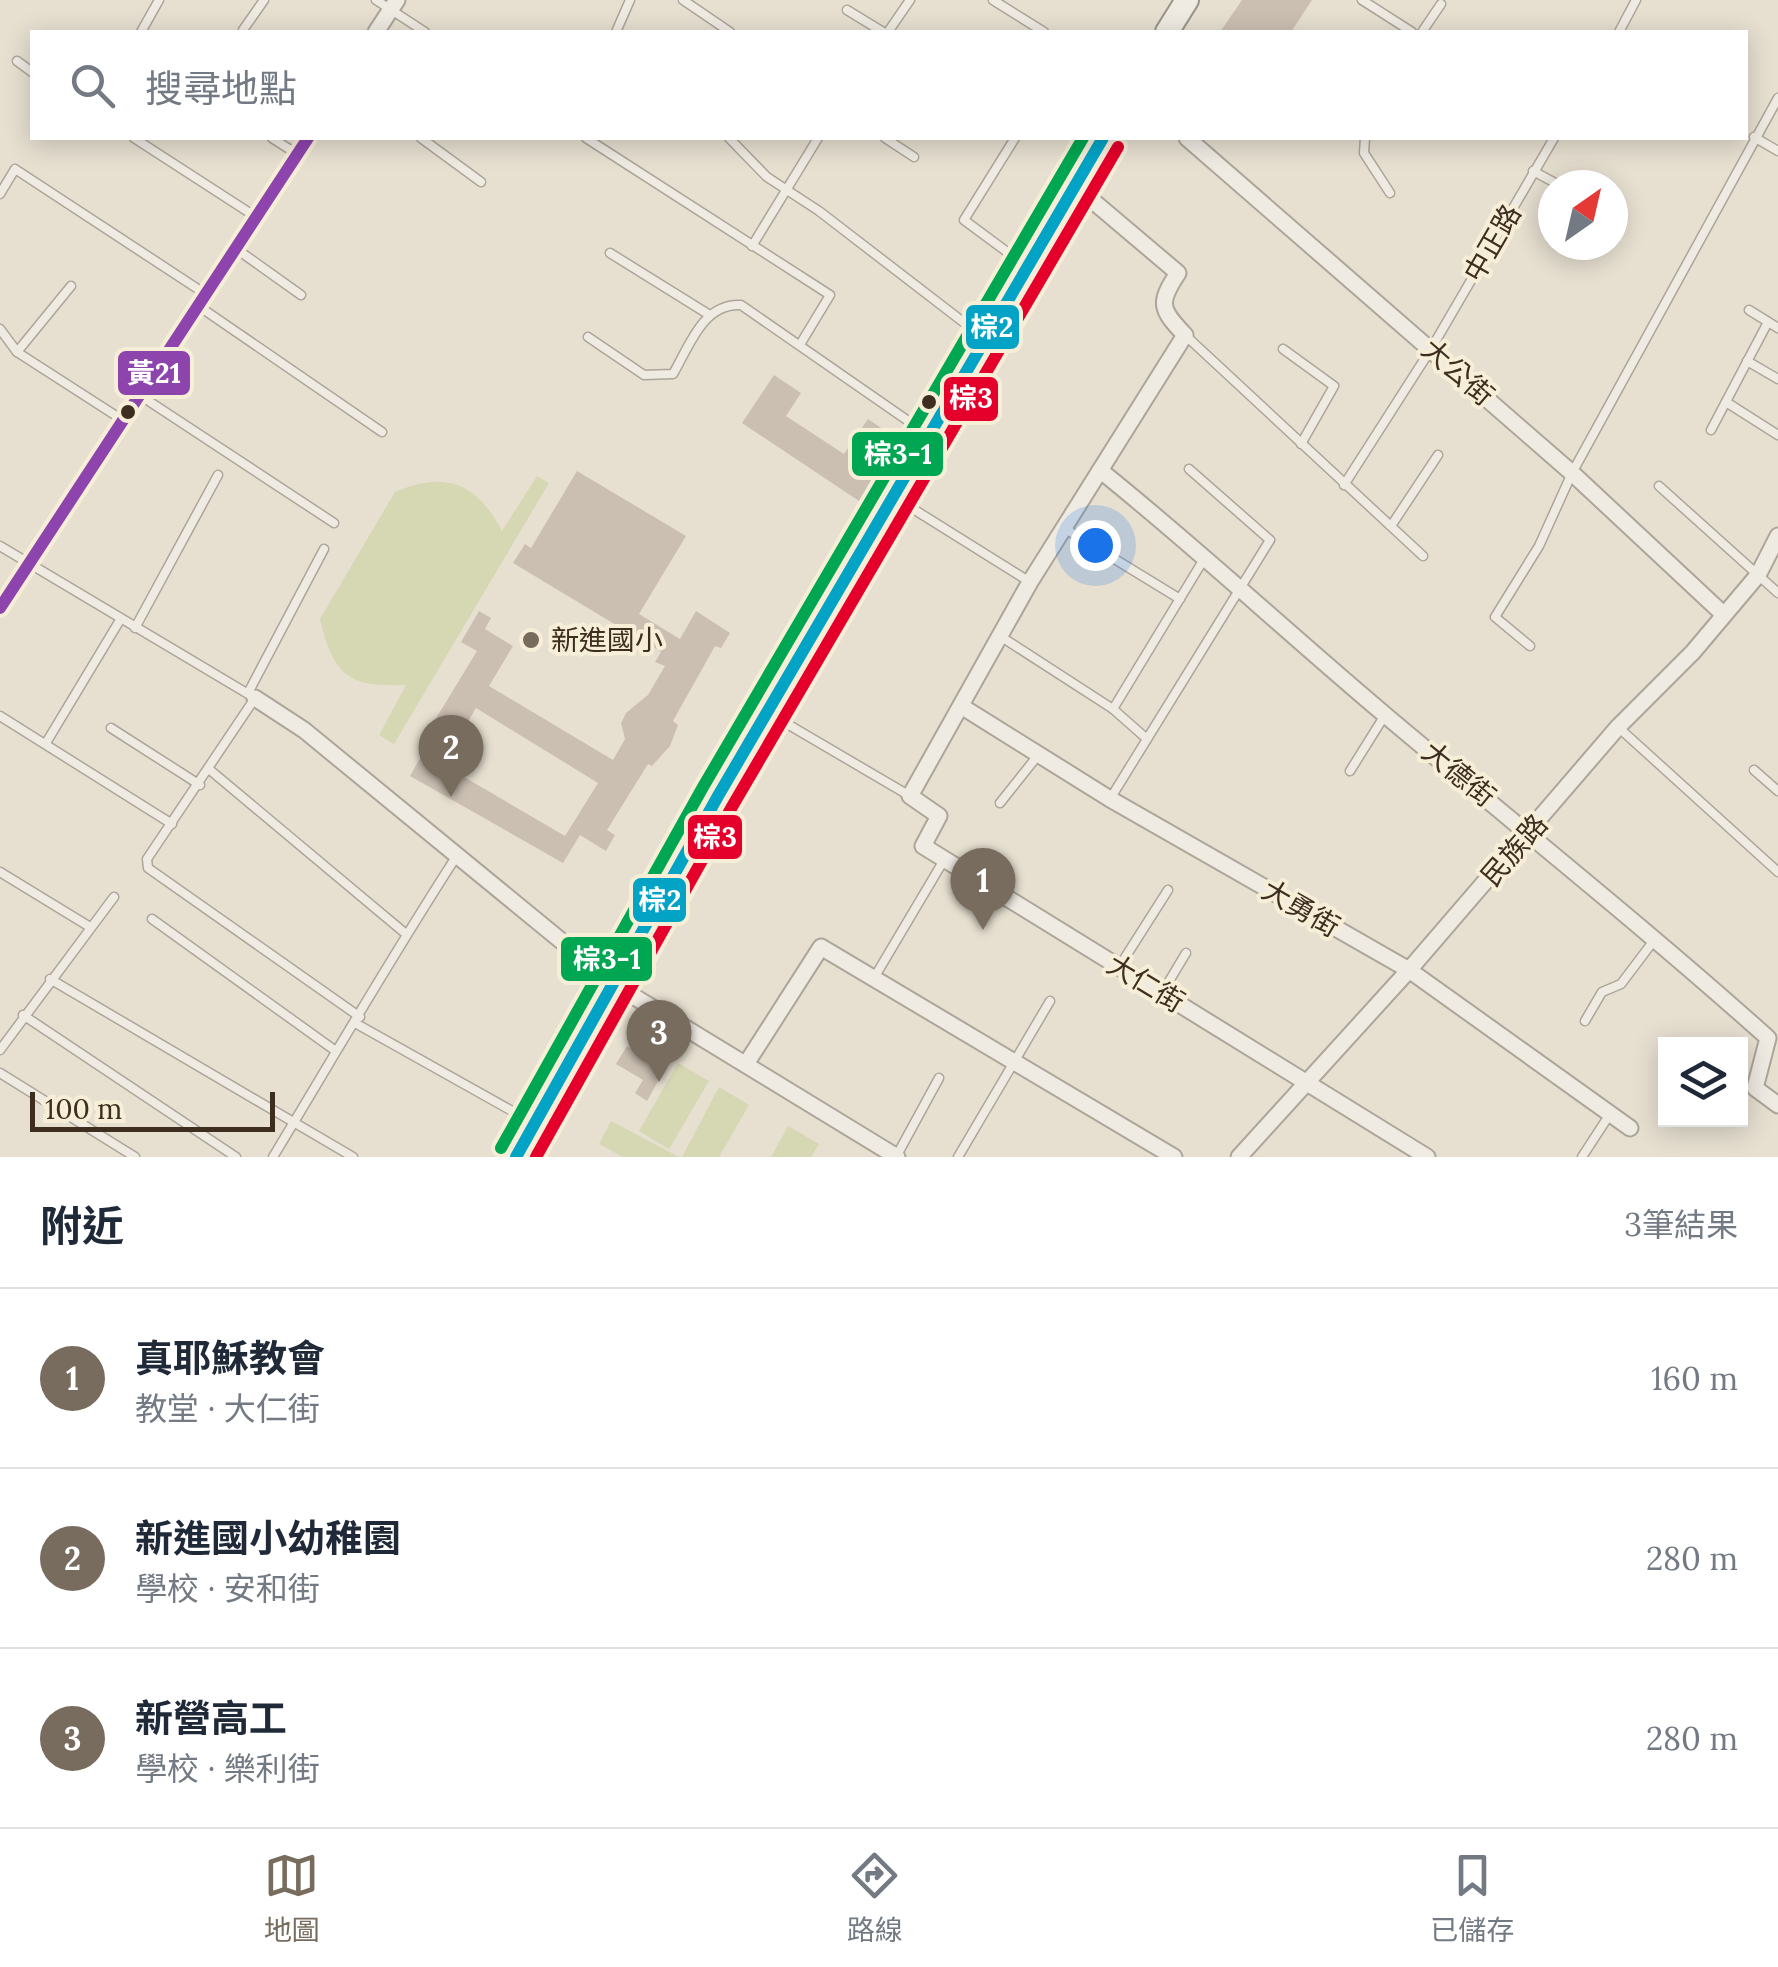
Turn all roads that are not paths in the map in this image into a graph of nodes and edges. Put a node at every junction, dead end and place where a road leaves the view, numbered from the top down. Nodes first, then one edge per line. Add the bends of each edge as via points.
1 (159, 0) edge
2 (264, 0) edge
3 (376, 0) edge
4 (630, 0) edge
5 (683, 0) edge
6 (910, 0) edge
7 (994, 0) edge
8 (1362, 0) edge
9 (1636, 0) edge
10 (1182, 2) edge
11 (1440, 4) dead end
12 (394, 5) edge
13 (847, 10) dead end
14 (142, 30) edge
15 (243, 30) dead end
16 (377, 30) edge
17 (423, 30) edge
18 (617, 30) edge
19 (727, 30) edge
20 (882, 30) edge
21 (888, 30) edge
22 (1041, 30) edge
23 (1168, 30) edge
24 (1409, 30) edge
25 (1423, 30) edge
26 (1621, 30) edge
27 (17, 61) dead end
28 (30, 71) edge
29 (1778, 98) edge
30 (1754, 137) junction
31 (137, 140) edge
32 (275, 140) edge
33 (307, 140) edge
34 (425, 140) edge
35 (589, 140) edge
36 (731, 140) edge
37 (817, 140) edge
38 (887, 140) edge
39 (1014, 140) edge
40 (1102, 140) edge
41 (1189, 140) edge
42 (1364, 140) edge
43 (1553, 140) edge
44 (1778, 151) edge
45 (298, 154) junction
46 (914, 157) dead end
47 (1534, 170) junction
48 (1538, 172) edge
49 (482, 182) dead end
50 (1074, 185) junction
51 (786, 189) junction
52 (1390, 193) dead end
53 (0, 194) edge
54 (256, 217) junction
55 (752, 246) junction
56 (235, 248) junction
57 (610, 254) dead end
58 (1026, 266) junction
59 (71, 286) dead end
60 (301, 295) dead end
61 (201, 299) junction
62 (1749, 310) dead end
63 (708, 314) junction
64 (1768, 322) junction
65 (1778, 328) edge
66 (0, 329) edge
67 (1185, 335) junction
68 (588, 336) dead end
69 (984, 338) junction
70 (800, 343) junction
71 (1283, 349) dead end
72 (1431, 349) junction
73 (17, 352) junction
74 (1747, 360) junction
75 (1778, 379) edge
76 (138, 394) junction
77 (1726, 402) junction
78 (120, 418) junction
79 (1710, 430) dead end
80 (382, 432) dead end
81 (926, 434) junction
82 (1778, 435) edge
83 (1301, 444) junction
84 (1438, 455) dead end
85 (1189, 469) dead end
86 (1101, 471) junction
87 (1572, 473) junction
88 (218, 474) dead end
89 (1344, 485) junction
90 (1658, 486) dead end
91 (893, 496) junction
92 (334, 523) dead end
93 (1391, 526) junction
94 (1064, 528) junction
95 (1778, 536) edge
96 (0, 546) edge
97 (324, 548) dead end
98 (1206, 556) junction
99 (1424, 556) dead end
100 (27, 563) junction
101 (1758, 575) junction
102 (1030, 582) junction
103 (1239, 588) junction
104 (1778, 593) edge
105 (1180, 600) junction
106 (0, 608) edge
107 (1722, 613) junction
108 (120, 620) junction
109 (135, 628) junction
110 (1000, 636) junction
111 (1530, 646) dead end
112 (252, 696) junction
113 (961, 706) junction
114 (1113, 709) junction
115 (768, 714) junction
116 (1385, 715) junction
117 (0, 716) edge
118 (1618, 727) junction
119 (112, 728) dead end
120 (1147, 738) junction
121 (46, 743) junction
122 (1039, 754) junction
123 (210, 770) junction
124 (1350, 770) dead end
125 (1754, 770) dead end
126 (200, 785) junction
127 (1778, 791) edge
128 (910, 796) junction
129 (1110, 799) junction
130 (1000, 804) dead end
131 (172, 824) junction
132 (1530, 831) junction
133 (456, 857) junction
134 (1778, 858) edge
135 (944, 860) junction
136 (1774, 869) edge
137 (0, 872) edge
138 (1168, 890) dead end
139 (114, 896) dead end
140 (152, 919) dead end
141 (90, 927) junction
142 (406, 934) junction
143 (1654, 939) junction
144 (1186, 953) dead end
145 (1119, 967) junction
146 (1409, 970) junction
147 (50, 978) junction
148 (874, 978) junction
149 (615, 985) junction
150 (1162, 993) junction
151 (1050, 1002) dead end
152 (24, 1015) junction
153 (358, 1020) junction
154 (1584, 1020) dead end
155 (334, 1049) junction
156 (0, 1050) edge
157 (746, 1064) junction
158 (1012, 1064) junction
159 (0, 1073) edge
160 (939, 1078) dead end
161 (1308, 1080) junction
162 (1778, 1105) edge
163 (1610, 1114) junction
164 (293, 1124) junction
165 (535, 1124) junction
166 (1630, 1128) dead end
167 (135, 1157) edge
168 (236, 1157) edge
169 (273, 1157) edge
170 (353, 1157) edge
171 (516, 1157) edge
172 (896, 1157) edge
173 (958, 1157) edge
174 (1174, 1157) edge
175 (1240, 1157) edge
176 (1427, 1157) edge
177 (1582, 1157) edge

1 - 14 lane
2 - 15 lane
3 - 12 lane
4 - 18 lane
5 - 19 lane
6 - 21 lane
7 - 22 lane
8 - 24 lane
9 - 26 lane
10 - 23 street
11 - 25 lane
12 - 16 street
12 - 17 lane
13 - 20 lane
27 - 28 lane
29 - 30 lane
30 - 44 lane
30 - 87 lane
31 - 54 lane
32 - 45 lane
33 - 45 street
34 - 49 lane
35 - 55 lane
36 - 51 lane
37 - 51 lane
38 - 46 lane
39 - 58 lane via 964,220
40 - 50 street
41 - 72 street, 大公街
42 - 52 lane via 1364,154
43 - 47 lane, 中正路
45 - 54 street
47 - 48 lane
47 - 72 lane, 中正路
50 - 58 street
50 - 67 street via 1178,273 1163,295 1164,307
51 - 55 lane
51 - 69 lane
53 - 61 lane via 15,169
54 - 56 street
55 - 70 lane via 830,295
56 - 60 lane
56 - 61 street
57 - 63 lane
58 - 69 street
59 - 73 lane
61 - 76 street
61 - 80 lane
62 - 64 lane
63 - 68 lane via 673,374 644,375
63 - 70 lane via 742,305
64 - 65 lane
64 - 74 lane
66 - 73 lane
67 - 83 lane
67 - 86 street
69 - 81 street
70 - 81 lane
71 - 83 lane via 1334,386
72 - 87 street, 大公街
72 - 89 lane, 中正路
73 - 78 lane
74 - 75 lane
74 - 77 lane
76 - 78 street
76 - 92 lane
77 - 79 lane
77 - 82 lane
78 - 100 street
81 - 91 street
83 - 89 lane
84 - 93 lane
85 - 103 lane via 1270,540
86 - 94 street
86 - 98 street, 大德街
87 - 107 street, 大公街
87 - 111 lane via 1539,546 1495,617
88 - 109 lane
89 - 93 lane
90 - 101 lane
91 - 102 lane
91 - 115 street
93 - 99 lane
94 - 102 street
94 - 105 lane
95 - 101 street, 民族路
96 - 100 lane
97 - 112 lane
98 - 103 street, 大德街
98 - 105 lane
100 - 106 street
100 - 108 lane
101 - 104 lane
101 - 107 street, 民族路
102 - 110 street
103 - 116 street, 大德街
103 - 120 lane
105 - 114 lane
107 - 118 street, 民族路
108 - 109 lane
108 - 121 lane
109 - 112 lane
110 - 113 street
110 - 114 lane
112 - 123 lane
112 - 133 street via 304,730
113 - 122 street, 大勇街
113 - 128 street
114 - 120 lane
115 - 128 lane
115 - 149 street
116 - 124 lane
116 - 132 street, 大德街
117 - 121 lane
118 - 132 street, 民族路
118 - 136 lane
119 - 126 lane
120 - 129 lane
121 - 131 lane
122 - 129 street, 大勇街
122 - 130 lane
123 - 126 lane
123 - 142 lane
125 - 127 lane
126 - 131 lane
128 - 135 street via 939,816 923,846
129 - 146 street, 大勇街
131 - 153 lane via 147,859 148,868
132 - 143 street, 大德街
132 - 146 street, 民族路
133 - 142 lane
133 - 149 street
134 - 136 lane
135 - 145 street, 大仁街
135 - 148 lane
137 - 141 lane
138 - 145 lane
139 - 141 lane
140 - 155 lane
141 - 147 lane
142 - 153 lane
143 - 154 lane
143 - 162 street, 大德街 via 1768,1038 1754,1088
144 - 150 lane
145 - 150 street, 大仁街
146 - 161 street, 民族路
146 - 163 street, 大勇街
147 - 152 lane
147 - 164 lane
148 - 157 street via 821,947
148 - 158 street
149 - 157 street
149 - 165 street
150 - 161 street, 大仁街
151 - 158 lane
152 - 156 lane
152 - 168 lane
153 - 155 lane
153 - 165 lane
155 - 164 lane
157 - 172 street
158 - 173 lane
158 - 174 street
159 - 167 lane
160 - 172 lane
161 - 175 street, 民族路
161 - 176 street, 大仁街
163 - 166 street, 大勇街
163 - 177 lane
164 - 169 lane
164 - 170 lane
165 - 171 street

